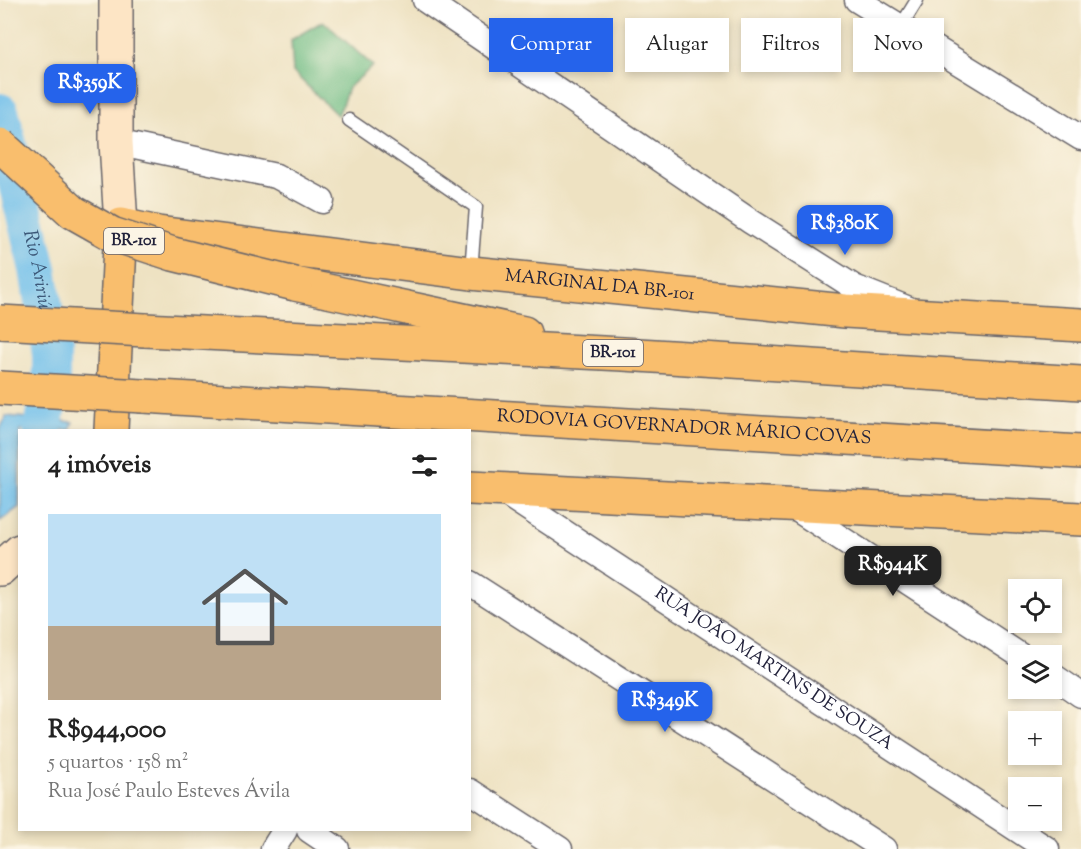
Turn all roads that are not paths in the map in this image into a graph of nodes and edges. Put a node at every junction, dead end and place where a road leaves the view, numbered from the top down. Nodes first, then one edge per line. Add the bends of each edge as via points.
1 (116, 0) edge
2 (425, 0) edge
3 (857, 0) edge
4 (917, 0) edge
5 (887, 18) edge
6 (906, 18) edge
7 (944, 53) edge
8 (349, 120) dead end
9 (1081, 138) edge
10 (116, 142) junction
11 (0, 145) edge
12 (322, 201) dead end
13 (121, 225) junction
14 (471, 273) junction
15 (927, 316) junction
16 (0, 322) edge
17 (1081, 324) edge
18 (623, 354) junction
19 (1081, 383) edge
20 (0, 388) edge
21 (111, 429) edge
22 (1081, 452) edge
23 (484, 489) edge
24 (788, 504) junction
25 (1081, 519) edge
26 (18, 553) edge
27 (0, 569) edge
28 (471, 583) edge
29 (1008, 648) edge
30 (1062, 682) edge
31 (1081, 695) edge
32 (471, 791) edge
33 (284, 831) edge
34 (310, 831) edge
35 (273, 849) edge
36 (337, 849) edge
37 (560, 849) edge
38 (884, 849) edge
39 (1047, 849) edge

1 - 10 street
2 - 15 street via 750,221 854,286
3 - 5 street
4 - 6 lane
7 - 9 street
8 - 14 lane via 476,207
10 - 12 street via 276,176
10 - 13 street
11 - 18 main road, BR-101, bridge via 73,212 112,234 173,254 295,284
13 - 14 main road, MARGINAL DA BR-101
13 - 21 main road
14 - 15 main road, MARGINAL DA BR-101
15 - 17 main road, MARGINAL DA BR-101
16 - 18 main road, BR-101, bridge
18 - 19 main road, BR-101
20 - 22 main road, RODOVIA GOVERNADOR MÁRIO COVAS, bridge
23 - 24 main road
23 - 39 street, RUA JOÃO MARTINS DE SOUZA
24 - 25 main road
24 - 29 street
26 - 27 street
28 - 38 street
30 - 31 street
32 - 37 street
33 - 35 street
34 - 36 street

